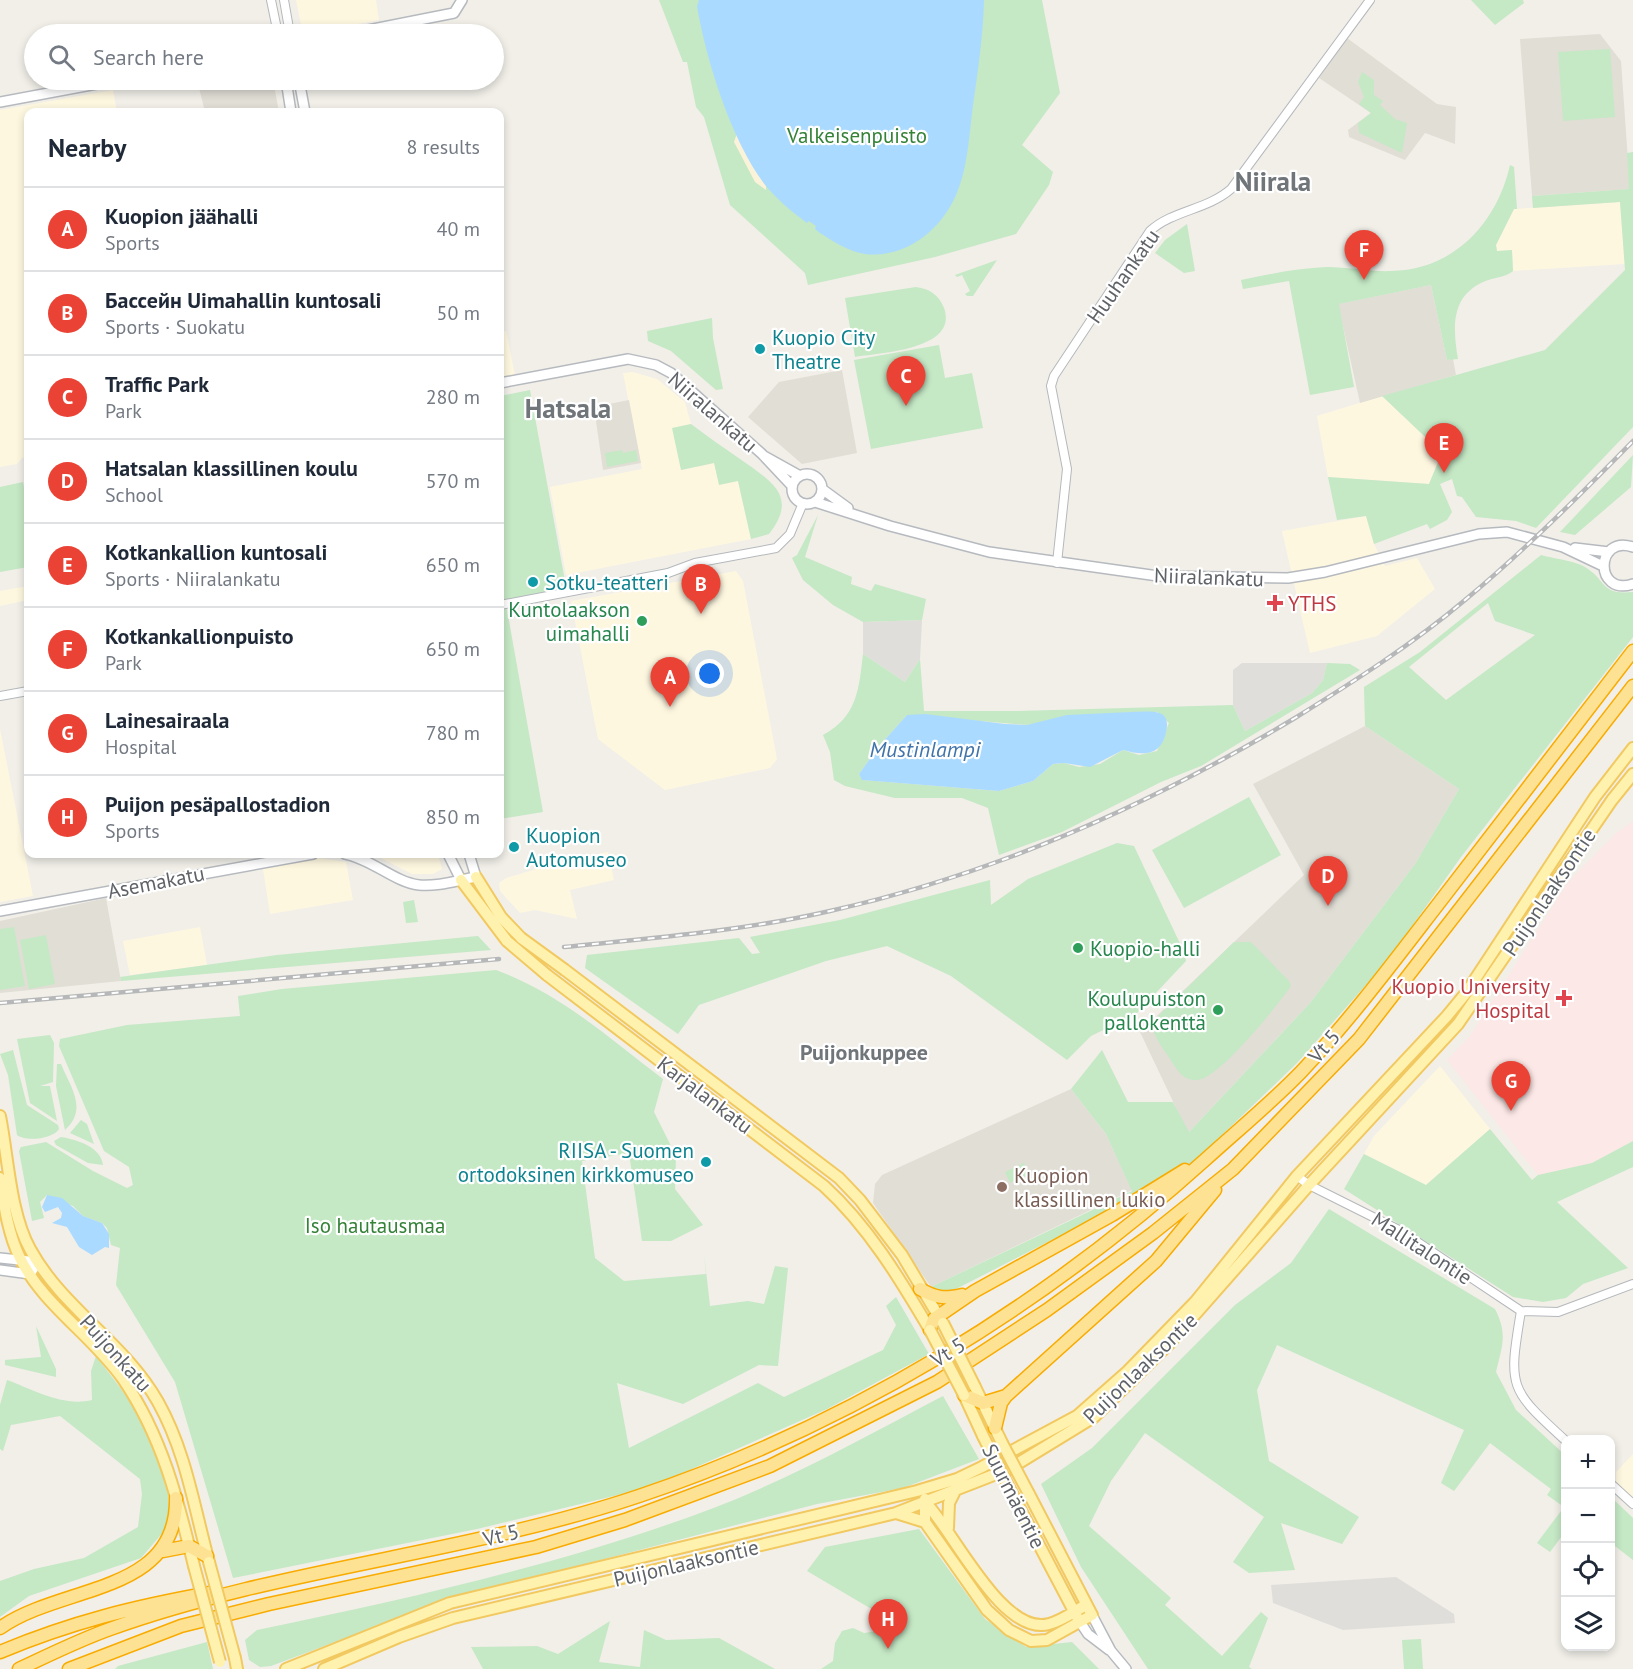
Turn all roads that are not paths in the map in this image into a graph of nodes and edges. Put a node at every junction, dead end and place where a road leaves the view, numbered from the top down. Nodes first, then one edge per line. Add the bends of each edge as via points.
1 (271, 0) edge
2 (284, 0) edge
3 (462, 0) edge
4 (1370, 0) edge
5 (276, 24) edge
6 (288, 24) edge
7 (398, 24) edge
8 (64, 90) edge
9 (287, 90) edge
10 (301, 90) edge
11 (0, 102) edge
12 (290, 108) edge
13 (304, 108) edge
14 (504, 382) edge
15 (762, 454) junction
16 (800, 476) junction
17 (792, 486) junction
18 (822, 489) junction
19 (815, 502) junction
20 (802, 503) junction
21 (854, 513) junction
22 (1563, 547) junction
23 (1633, 547) edge
24 (1609, 552) junction
25 (1057, 563) junction
26 (1603, 566) junction
27 (1633, 584) edge
28 (504, 604) edge
29 (1633, 651) edge
30 (1633, 686) edge
31 (24, 692) edge
32 (0, 696) edge
33 (1633, 748) edge
34 (1633, 774) edge
35 (291, 858) edge
36 (359, 858) edge
37 (450, 858) edge
38 (470, 858) edge
39 (476, 877) junction
40 (461, 880) junction
41 (0, 912) edge
42 (0, 1116) edge
43 (1212, 1154) junction
44 (1233, 1169) junction
45 (1297, 1176) junction
46 (0, 1178) edge
47 (1309, 1185) junction
48 (0, 1258) edge
49 (20, 1259) junction
50 (38, 1262) junction
51 (0, 1270) edge
52 (30, 1274) junction
53 (1633, 1284) edge
54 (920, 1289) junction
55 (975, 1291) junction
56 (1521, 1311) junction
57 (940, 1319) junction
58 (930, 1330) junction
59 (964, 1395) junction
60 (1005, 1396) junction
61 (983, 1403) junction
62 (995, 1428) junction
63 (1561, 1437) edge
64 (1615, 1487) edge
65 (954, 1493) junction
66 (924, 1497) junction
67 (177, 1498) junction
68 (1633, 1504) edge
69 (896, 1513) junction
70 (925, 1522) junction
71 (948, 1528) junction
72 (189, 1545) junction
73 (163, 1551) junction
74 (208, 1559) junction
75 (294, 1578) junction
76 (1089, 1610) junction
77 (1073, 1611) junction
78 (1080, 1622) junction
79 (0, 1628) edge
80 (1111, 1651) junction
81 (0, 1652) edge
82 (236, 1664) edge
83 (221, 1666) edge
84 (19, 1669) edge
85 (69, 1669) edge
86 (286, 1669) edge
87 (324, 1669) edge
88 (1126, 1669) edge

1 - 5 street
2 - 6 street
3 - 7 main road via 454,13
4 - 25 street, Huuhankatu via 1231,189 1218,200 1172,217 1150,231 1052,381 1067,469
8 - 11 main road
9 - 12 main road
10 - 13 main road
14 - 15 main road, Niiralankatu via 628,359 656,365
15 - 16 main road, Niiralankatu
15 - 17 main road, Niiralankatu
16 - 17 main road
16 - 18 main road via 815,477
17 - 20 main road via 793,495
18 - 19 main road
18 - 21 main road, Niiralankatu
19 - 20 main road
19 - 21 main road, Niiralankatu
20 - 28 street via 790,534 776,548
21 - 25 main road, Niiralankatu via 959,545
22 - 24 main road, Niiralankatu
22 - 25 main road, Niiralankatu via 1513,532 1479,534 1281,579 1149,575
22 - 26 main road, Niiralankatu
23 - 24 main road, Niiralankatu via 1619,545
24 - 26 main road
26 - 27 main road via 1612,582 1621,586
29 - 43 highway, Vt 5 via 1360,1004 1302,1071
30 - 44 highway, Vt 5 via 1359,1040
31 - 32 street
33 - 45 main road, Puijonlaaksontie via 1594,797 1466,993
34 - 47 main road, Puijonlaaksontie via 1458,1024
35 - 41 main road, Asemakatu
36 - 40 main road via 412,883 430,885
37 - 40 main road
38 - 39 main road
39 - 40 main road
39 - 54 main road, Karjalankatu, bridge via 501,916 521,938 839,1178 902,1255
40 - 58 main road, Karjalankatu, bridge via 507,941 849,1209
42 - 50 main road, Puijonkatu via 18,1214 25,1239
43 - 55 highway
43 - 75 highway, Vt 5 via 1116,1236 1023,1304 932,1362 799,1431 639,1496 573,1516 433,1551
44 - 60 highway via 1156,1261
44 - 85 highway, Vt 5 via 1111,1264 989,1348 894,1406 770,1466 673,1504 536,1547 182,1626
45 - 47 street, Mallitalontie
45 - 66 main road, Puijonlaaksontie via 1196,1301 1128,1371 1077,1416
46 - 49 main road, Puijonkatu
47 - 56 street, Mallitalontie via 1401,1231
47 - 65 main road, Puijonlaaksontie via 1170,1343 1094,1418 1009,1469
48 - 49 main road
49 - 50 main road
49 - 52 main road, Puijonkatu
50 - 52 main road
50 - 74 main road, Puijonkatu via 158,1400 186,1467
51 - 52 main road
52 - 67 main road, Puijonkatu via 123,1380 157,1439
53 - 56 street, Mallitalontie via 1548,1313
54 - 55 highway via 946,1299
54 - 57 main road, Karjalankatu
55 - 57 highway
56 - 63 street via 1513,1358 1517,1389 1529,1408
57 - 58 highway via 930,1324
57 - 61 main road, Suurmäentie, bridge
58 - 59 main road, Suurmäentie, bridge
59 - 61 highway
59 - 77 main road, Suurmäentie, bridge
60 - 61 highway
60 - 62 highway
61 - 62 main road, Suurmäentie
62 - 76 main road, Suurmäentie, bridge
64 - 68 street
65 - 66 main road, Puijonlaaksontie
65 - 71 main road via 949,1503
66 - 69 main road, Puijonlaaksontie
66 - 70 main road
66 - 71 main road
66 - 86 main road, Puijonlaaksontie via 450,1604
67 - 72 main road, Puijonkatu
67 - 73 highway via 176,1521
69 - 70 main road
69 - 87 main road, Puijonlaaksontie via 453,1618
70 - 78 main road via 987,1610 1009,1630 1031,1641 1047,1640
71 - 77 main road via 982,1583 1016,1618 1032,1625 1049,1624
72 - 73 highway
72 - 74 highway
72 - 83 main road, Puijonkatu, bridge
73 - 79 highway via 120,1580 59,1599
74 - 82 main road, Puijonkatu, bridge
75 - 81 highway via 148,1604 71,1624
75 - 84 highway, Vt 5 via 113,1628
76 - 77 main road
76 - 78 main road
76 - 80 main road, Suurmäentie
77 - 78 main road, Suurmäentie
78 - 80 main road, Suurmäentie via 1088,1634
80 - 88 main road, Suurmäentie

